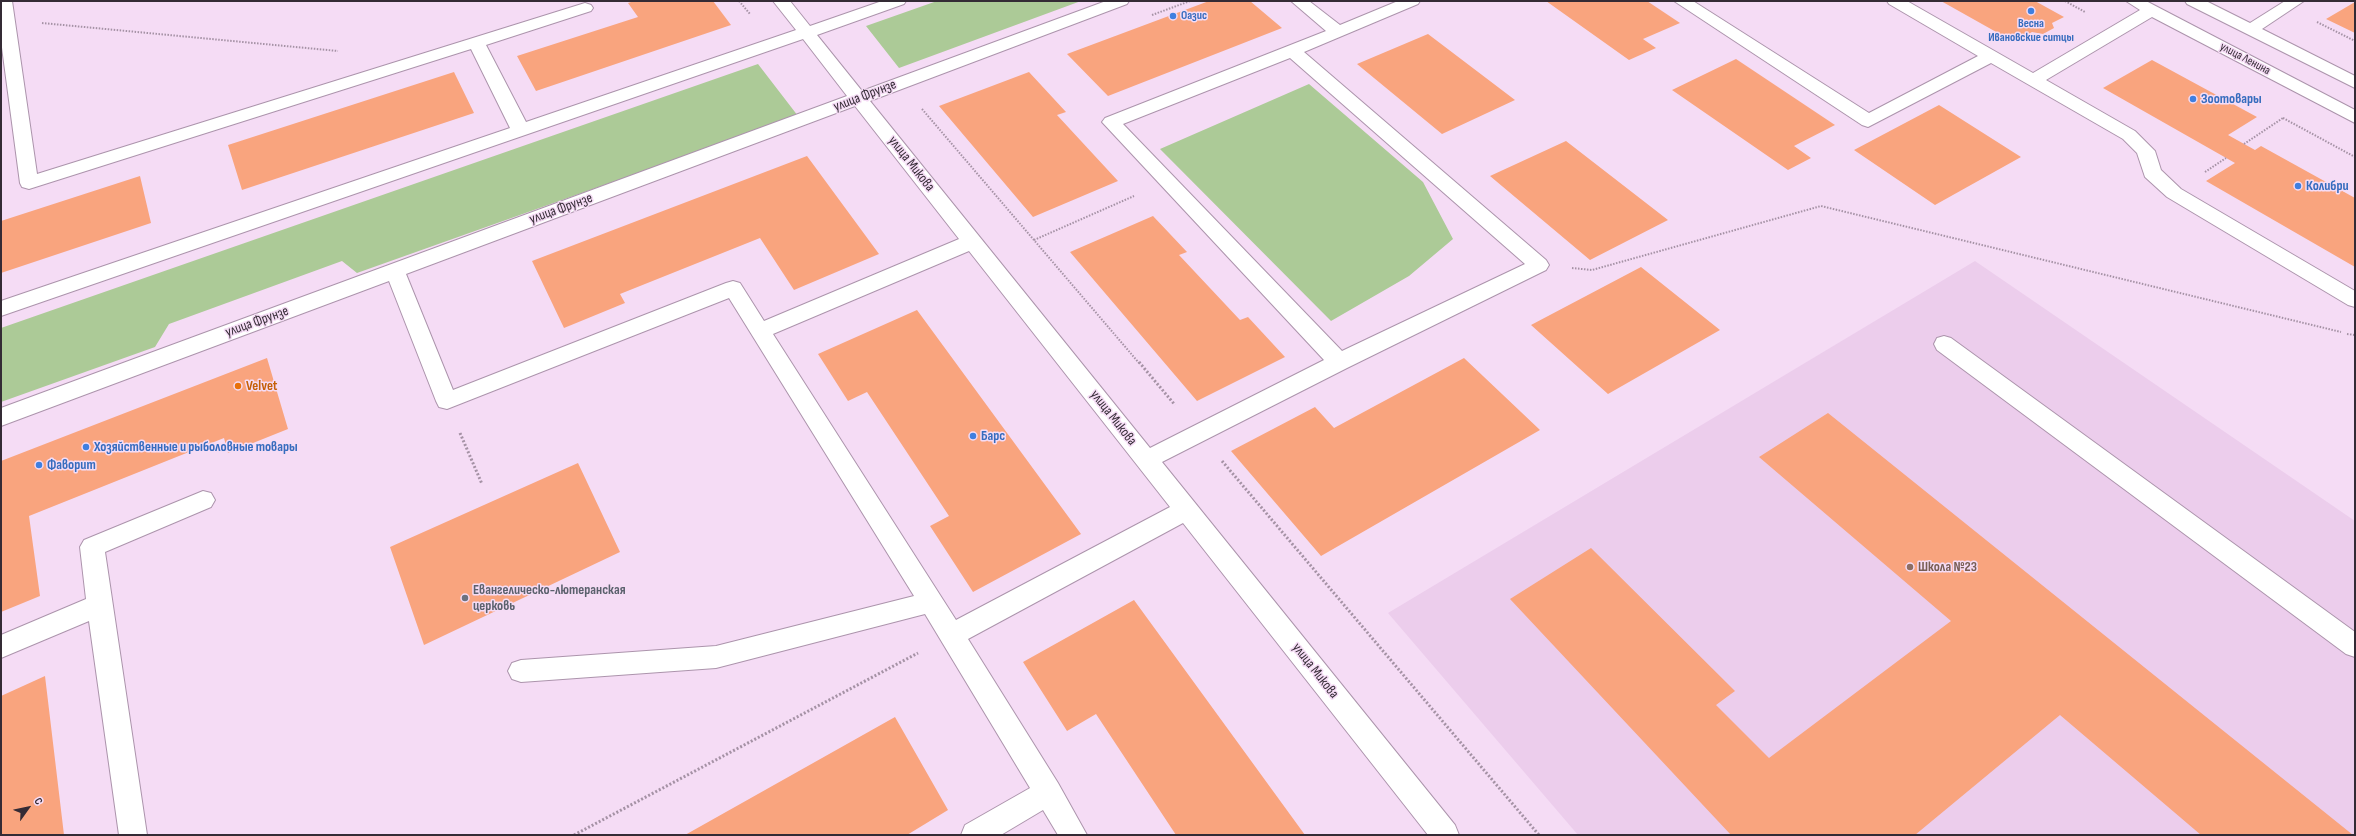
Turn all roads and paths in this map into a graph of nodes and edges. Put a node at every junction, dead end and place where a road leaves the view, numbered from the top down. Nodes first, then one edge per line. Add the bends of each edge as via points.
1 (4, 1) edge
2 (781, 1) edge
3 (898, 1) edge
4 (1121, 1) edge
5 (1299, 1) edge
6 (1412, 1) edge
7 (1682, 1) edge
8 (1895, 1) edge
9 (2134, 1) edge
10 (2193, 1) edge
11 (2296, 1) edge
12 (585, 8) dead end
13 (2152, 10) junction
14 (4, 20) edge
15 (2250, 30) junction
16 (1338, 32) junction
17 (806, 33) junction
18 (476, 42) junction
19 (1292, 51) junction
20 (343, 52) dead end
21 (1991, 56) junction
22 (2033, 80) junction
23 (2355, 83) edge
24 (859, 98) junction
25 (2355, 116) edge
26 (2283, 118) dead end
27 (521, 131) junction
28 (2244, 144) dead end
29 (1166, 181) junction
30 (1034, 240) dead end
31 (973, 241) junction
32 (1539, 265) junction
33 (395, 271) junction
34 (2355, 300) edge
35 (1, 309) edge
36 (762, 330) junction
37 (2355, 335) edge
38 (1944, 344) dead end
39 (1338, 362) junction
40 (447, 401) junction
41 (1, 418) edge
42 (1146, 460) junction
43 (482, 484) dead end
44 (203, 500) dead end
45 (1186, 510) junction
46 (931, 602) junction
47 (99, 605) junction
48 (952, 635) junction
49 (2355, 646) edge
50 (1, 647) edge
51 (521, 671) dead end
52 (1048, 792) junction
53 (133, 835) edge
54 (574, 835) edge
55 (975, 835) edge
56 (1073, 835) edge
57 (1445, 835) edge

1 - 14 street
2 - 17 street, улица Микова
3 - 17 street
4 - 24 street, улица Фрунзе
5 - 16 street
6 - 16 street
7 - 21 street via 1868,121
8 - 21 street
9 - 13 street, улица Ленина
10 - 15 street, улица Ленина
11 - 15 street
12 - 18 street
13 - 22 street
13 - 25 street, улица Ленина
14 - 18 street via 29,184
14 - 20 path
15 - 23 street, улица Ленина
16 - 19 street
17 - 24 street, улица Микова
17 - 27 street
18 - 27 street
19 - 29 street via 1111,122
19 - 32 street
21 - 22 street
22 - 34 street via 2129,135 2146,151 2152,173 2174,193
24 - 31 street, улица Микова
24 - 33 street, улица Фрунзе
26 - 28 path
27 - 35 street
29 - 30 path
29 - 39 street
31 - 36 street
31 - 42 street, улица Микова
32 - 37 path via 1592,270 1695,239 1821,206
32 - 39 street
33 - 40 street
33 - 41 street, улица Фрунзе
36 - 40 street via 733,288
36 - 46 street
38 - 49 street
39 - 42 street
40 - 43 path
42 - 45 street, улица Микова
44 - 47 street via 92,547
45 - 48 street
45 - 57 street, улица Микова
46 - 48 street
46 - 51 street via 716,657
47 - 50 street
47 - 53 street
48 - 52 street
48 - 54 path
52 - 55 street
52 - 56 street

